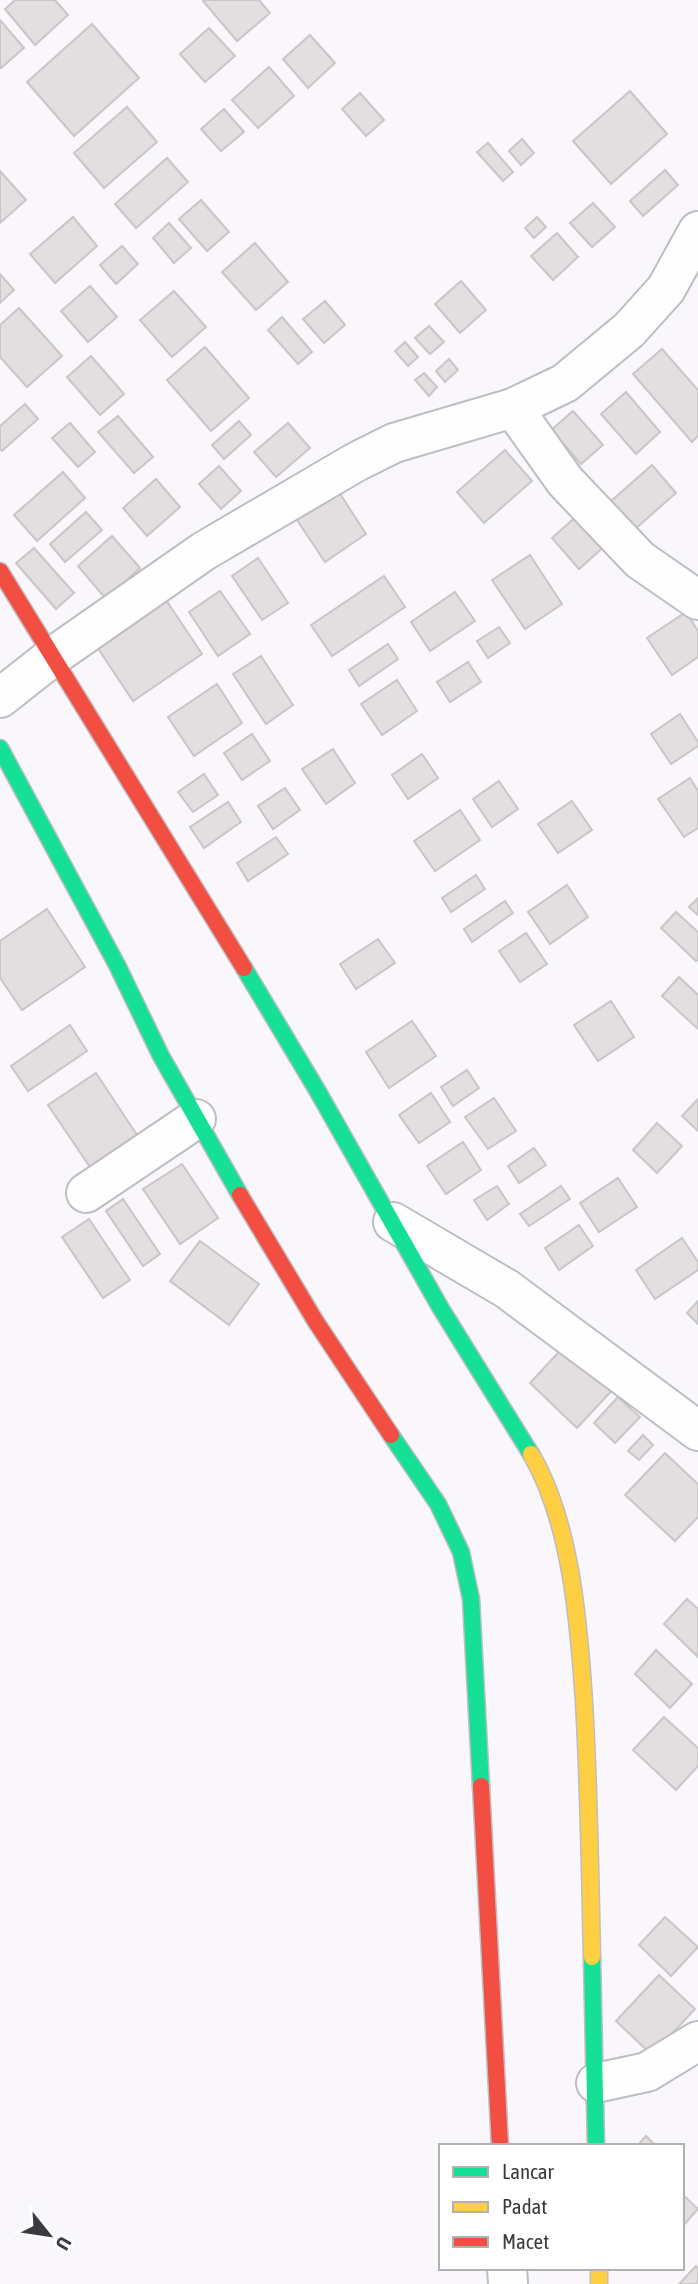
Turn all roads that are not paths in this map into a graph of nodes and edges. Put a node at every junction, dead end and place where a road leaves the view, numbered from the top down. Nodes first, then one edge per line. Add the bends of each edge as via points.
1 (698, 231) edge
2 (513, 408) junction
3 (0, 572) edge
4 (698, 600) edge
5 (50, 659) junction
6 (0, 698) edge
7 (0, 748) edge
8 (196, 1119) junction
9 (86, 1193) dead end
10 (393, 1222) junction
11 (698, 1431) edge
12 (698, 2042) edge
13 (596, 2082) junction
14 (500, 2144) edge
15 (596, 2144) edge

1 - 2 street via 666,289 629,330 565,383
2 - 4 street via 565,481 640,560
2 - 5 street via 394,443 356,462 204,551
3 - 5 main road
5 - 6 street
5 - 10 main road via 191,878
7 - 8 main road
8 - 9 street
8 - 14 main road via 316,1322 438,1504 461,1552 471,1598
10 - 11 street via 507,1289
10 - 13 main road via 541,1471 566,1549 580,1638 586,1742
12 - 13 street via 647,2072
13 - 15 main road

